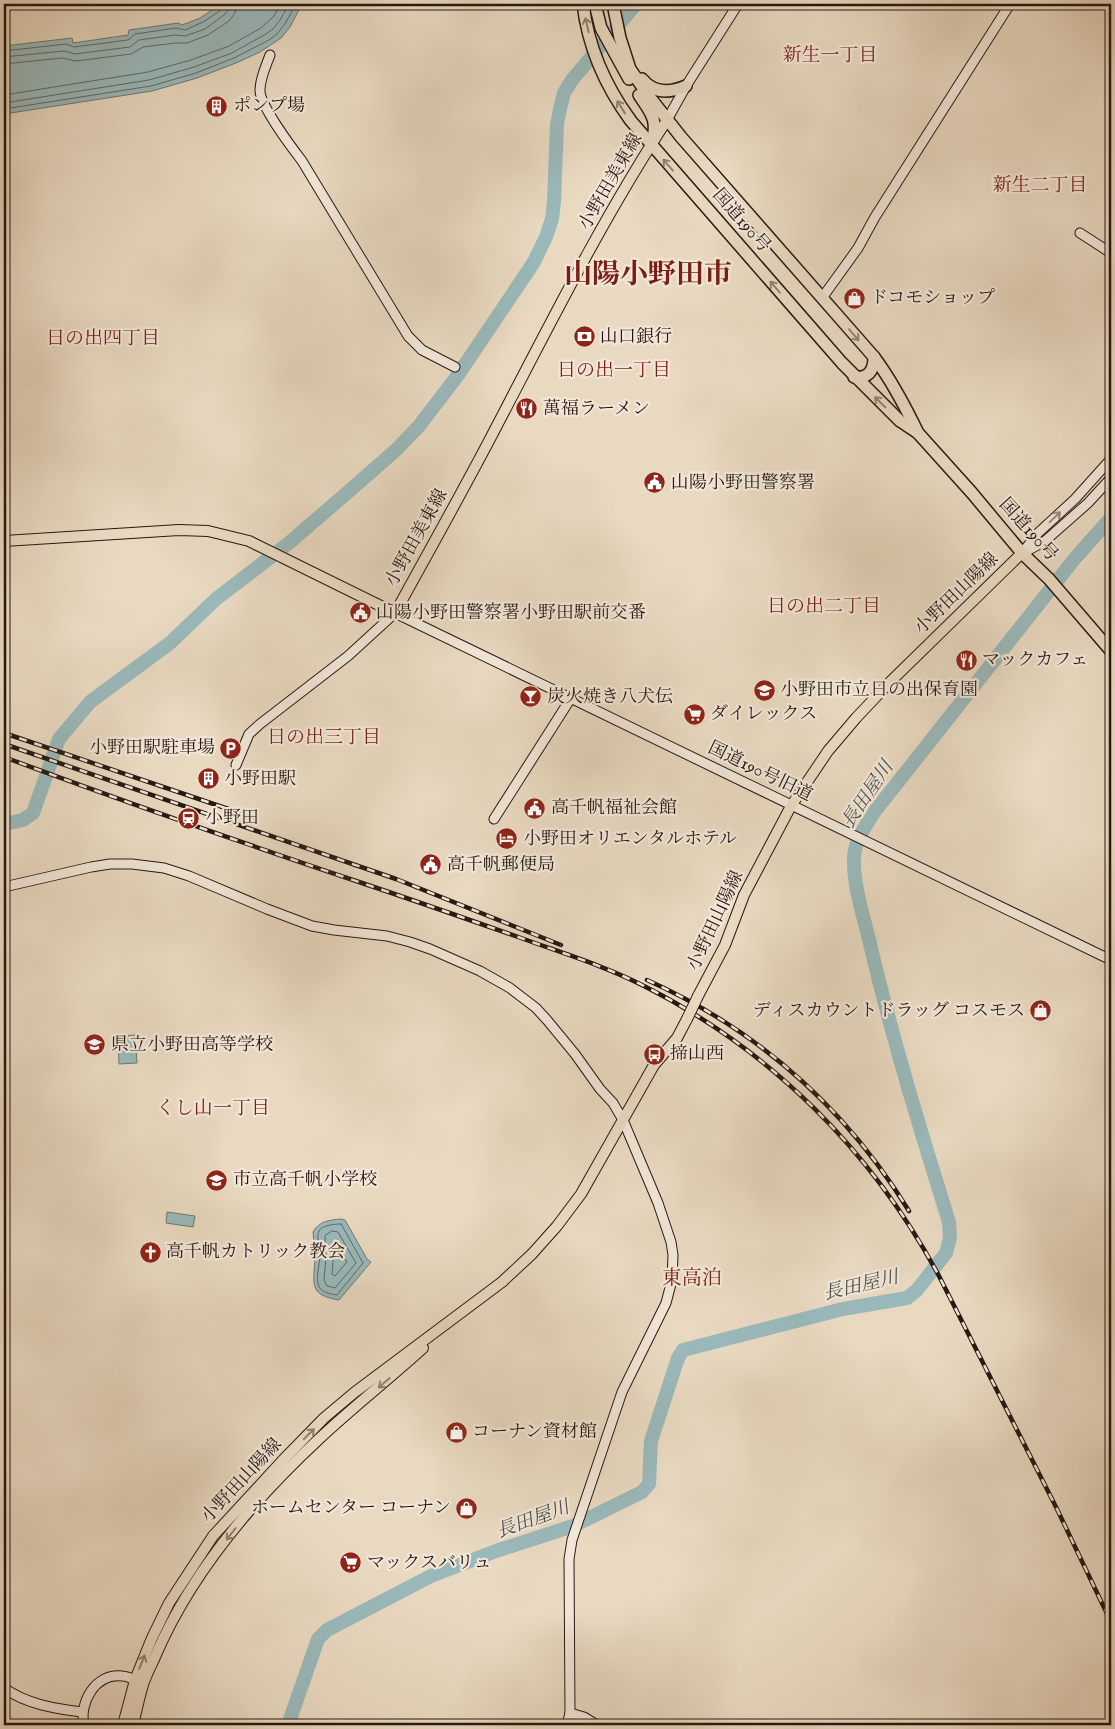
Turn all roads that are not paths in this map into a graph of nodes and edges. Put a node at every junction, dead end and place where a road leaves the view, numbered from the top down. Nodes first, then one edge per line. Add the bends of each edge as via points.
1 (583, 4) edge
2 (595, 4) edge
3 (613, 4) edge
4 (738, 4) edge
5 (1010, 4) edge
6 (619, 35) junction
7 (270, 56) dead end
8 (686, 86) junction
9 (667, 120) junction
10 (651, 144) junction
11 (1080, 233) dead end
12 (1111, 253) edge
13 (822, 298) junction
14 (874, 358) junction
15 (455, 367) dead end
16 (854, 377) junction
17 (918, 433) junction
18 (1111, 459) edge
19 (1111, 478) edge
20 (4, 541) edge
21 (1022, 553) junction
22 (395, 613) junction
23 (1111, 651) edge
24 (570, 698) junction
25 (236, 765) dead end
26 (791, 806) junction
27 (494, 819) dead end
28 (4, 887) edge
29 (1111, 960) edge
30 (623, 1120) junction
31 (139, 1682) junction
32 (4, 1688) edge
33 (82, 1712) junction
34 (570, 1713) junction
35 (84, 1725) edge
36 (123, 1725) edge
37 (133, 1725) edge
38 (566, 1725) edge
39 (597, 1725) edge

10 -> 1 highway, 国道190号 via 623,110 603,75
2 - 10 highway via 601,28 625,74 654,118 656,130
3 - 6 highway, 国道190号
4 - 8 street
5 - 13 street via 858,248
6 - 8 highway via 647,85 667,91
6 - 9 highway, 国道190号 via 630,69
7 - 15 street via 260,82 263,102 408,336 422,350
8 - 9 street
9 - 10 main road, 小野田美東線
9 - 13 highway, 国道190号
16 -> 10 highway, 国道190号
10 - 22 main road, 小野田美東線 via 565,293
11 - 12 street
13 -> 14 highway, 国道190号
14 - 16 highway via 869,374
14 - 17 highway, 国道190号
17 -> 16 highway, 国道190号 via 900,421
17 - 21 highway, 国道190号
21 -> 18 street
19 - 21 street via 1045,541
20 - 22 main road, 小野田美東線 via 208,531 265,548
21 - 23 highway, 国道190号
21 - 26 main road, 小野田山陽線 via 856,718 828,751
22 - 24 street, 国道190号旧道
22 - 25 street via 348,656 249,734
24 - 26 street, 国道190号旧道
24 - 27 street
26 - 29 street, 国道190号旧道
26 - 30 main road, 小野田山陽線, bridge via 744,895 725,945 677,1038 654,1065
28 - 30 street via 91,867 146,865 173,870 312,926 410,942 496,979 536,1008 613,1103
30 - 31 main road, 小野田山陽線 via 581,1194 526,1259 322,1436 246,1514 176,1613
30 - 34 street via 667,1228 673,1255 672,1280 666,1303 622,1392 574,1532 569,1559
31 - 33 street via 122,1676 100,1682 88,1694
31 - 36 main road, 小野田山陽線
31 - 37 main road, 小野田山陽線
32 - 33 street via 35,1703
33 - 35 street
34 - 38 street
34 - 39 street

